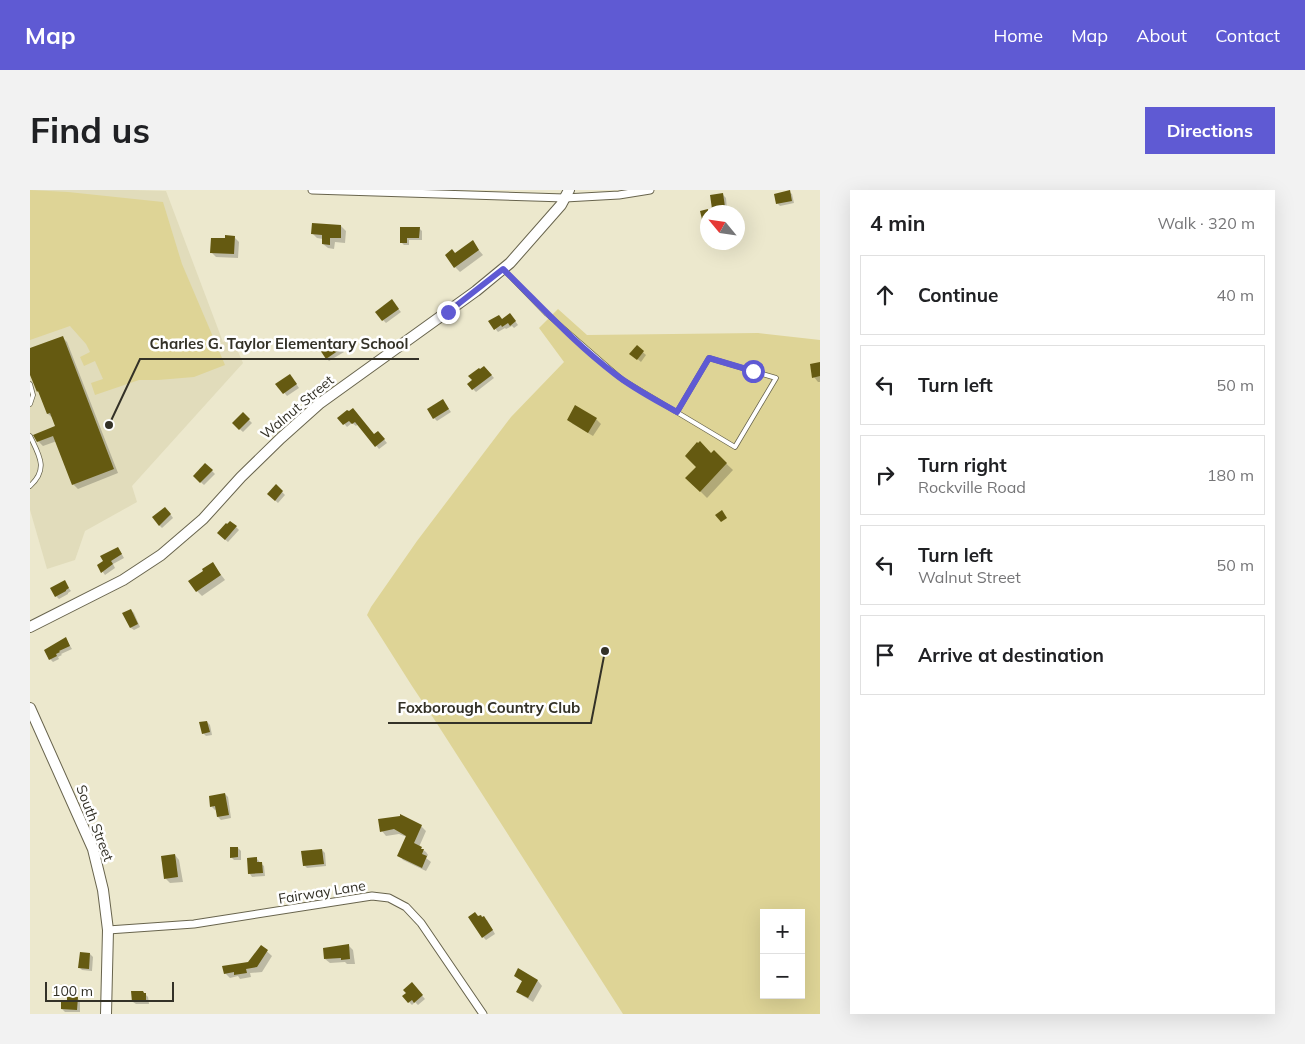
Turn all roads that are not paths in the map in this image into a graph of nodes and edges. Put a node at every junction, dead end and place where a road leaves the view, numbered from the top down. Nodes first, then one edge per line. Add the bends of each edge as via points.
1 (312, 190) edge
2 (650, 190) edge
3 (567, 194) edge
4 (503, 269) junction
5 (30, 384) edge
6 (30, 404) edge
7 (677, 412) junction
8 (30, 436) edge
9 (30, 486) edge
10 (30, 627) edge
11 (30, 708) edge
12 (108, 930) junction
13 (106, 1014) edge
14 (483, 1014) edge

1 - 3 street
2 - 3 street via 619,196
3 - 4 street, Walnut Street
4 - 7 lane via 547,314 611,371
4 - 10 street, Walnut Street via 476,292 319,404 280,438 203,519 161,555 123,580
5 - 6 lane via 33,395
7 - 7 lane via 736,447 776,378 709,358
8 - 9 lane via 41,460 39,477
11 - 12 street, South Street via 94,849 104,890
12 - 13 street, South Street
12 - 14 street, Fairway Lane via 194,924 372,896 389,898 406,906 421,923

